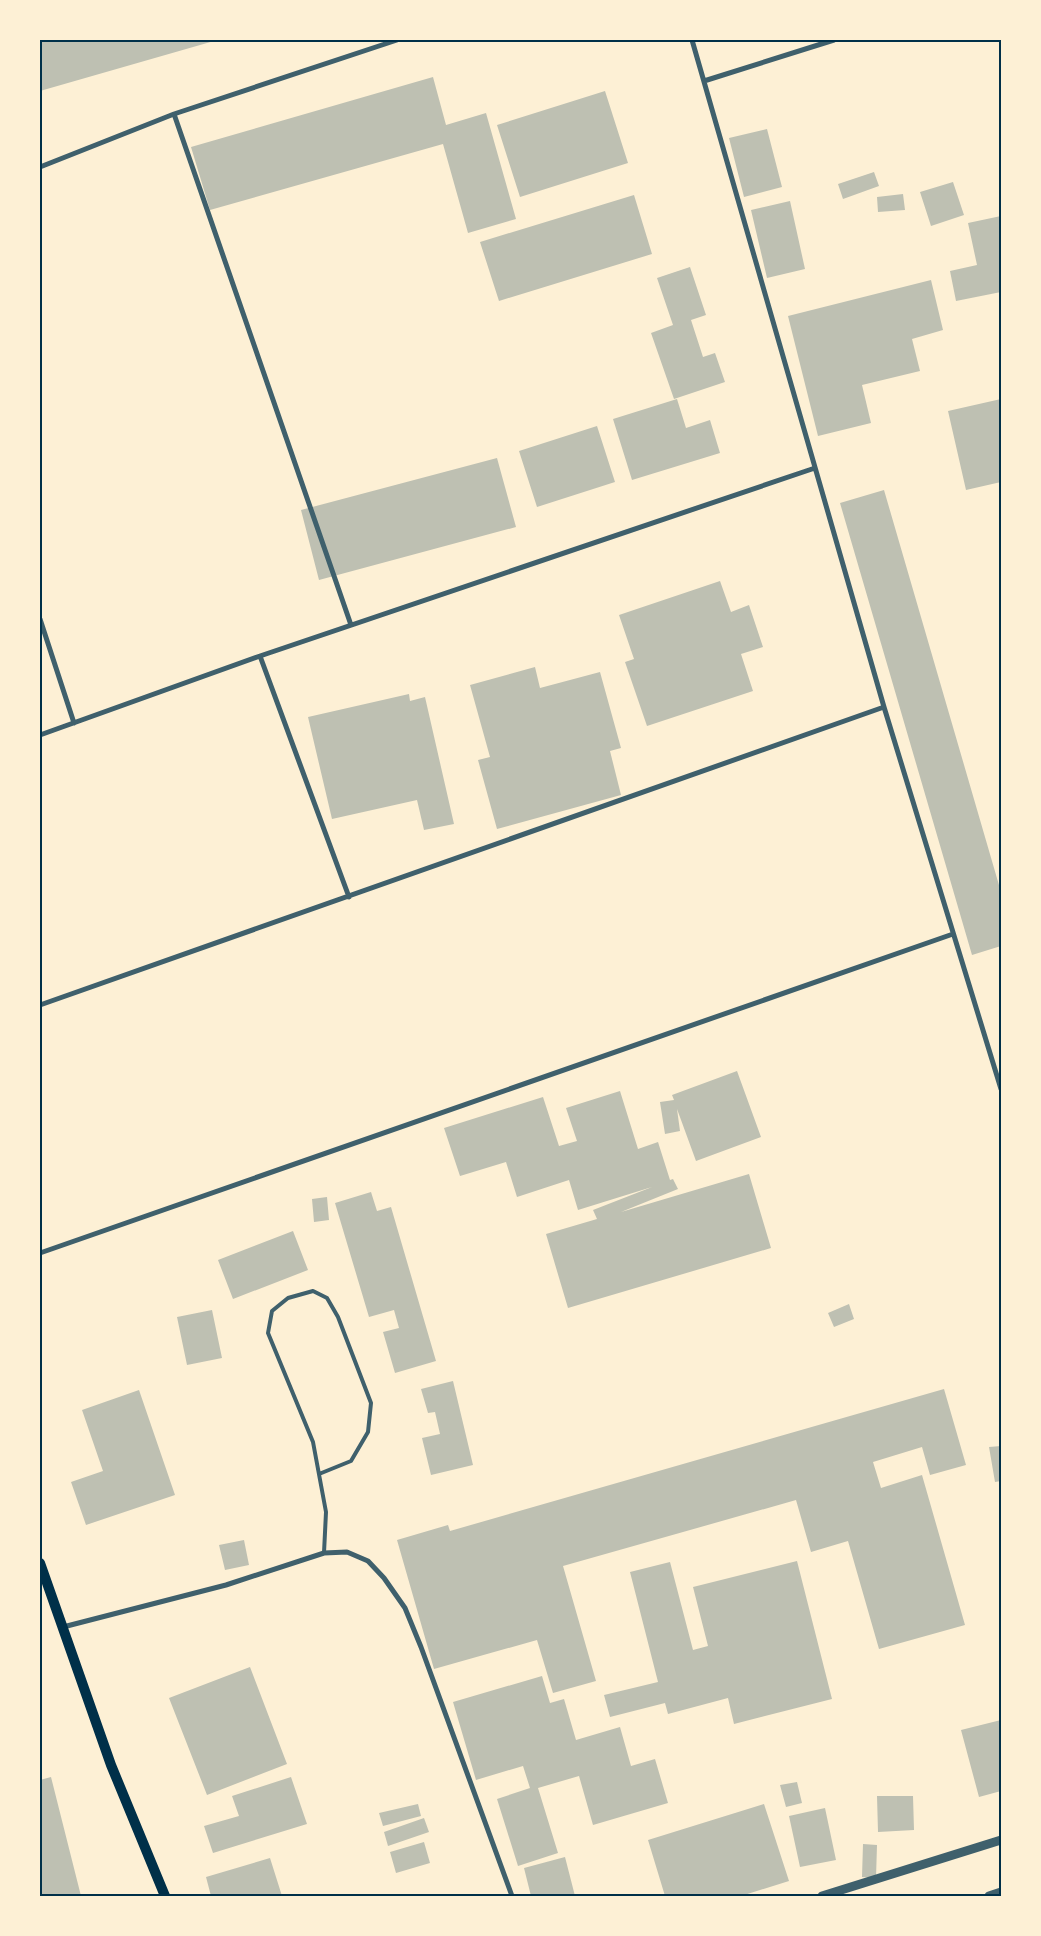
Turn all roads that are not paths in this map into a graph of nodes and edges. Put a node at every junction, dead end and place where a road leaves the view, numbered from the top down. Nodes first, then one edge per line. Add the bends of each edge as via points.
1 (397, 40) edge
2 (692, 40) edge
3 (834, 40) edge
4 (704, 81) junction
5 (174, 114) junction
6 (40, 167) edge
7 (815, 468) junction
8 (40, 619) edge
9 (351, 625) junction
10 (260, 656) junction
11 (884, 707) junction
12 (74, 723) junction
13 (40, 736) edge
14 (349, 897) junction
15 (953, 934) junction
16 (40, 1006) edge
17 (1001, 1089) edge
18 (40, 1253) edge
19 (319, 1474) junction
20 (324, 1553) junction
21 (40, 1563) edge
22 (63, 1628) junction
23 (1001, 1840) edge
24 (1001, 1892) edge
25 (164, 1896) edge
26 (512, 1896) edge
27 (822, 1896) edge
28 (989, 1896) edge

1 - 5 street
2 - 4 street
3 - 4 street
4 - 7 street
5 - 6 street
5 - 9 street
7 - 9 street
7 - 11 street
8 - 12 street
9 - 10 street
10 - 12 street
10 - 14 street
11 - 14 street
11 - 15 street
12 - 13 street
14 - 16 street
15 - 17 street
15 - 18 street
19 - 19 lane via 313,1442 268,1333 272,1311 288,1298 313,1291 327,1298 338,1318 371,1403 368,1432 351,1461
19 - 20 lane via 326,1512
20 - 22 street via 226,1585
20 - 26 street via 347,1552 368,1561 405,1608
21 - 22 main road
22 - 25 main road via 111,1765
23 - 27 street
24 - 28 street

